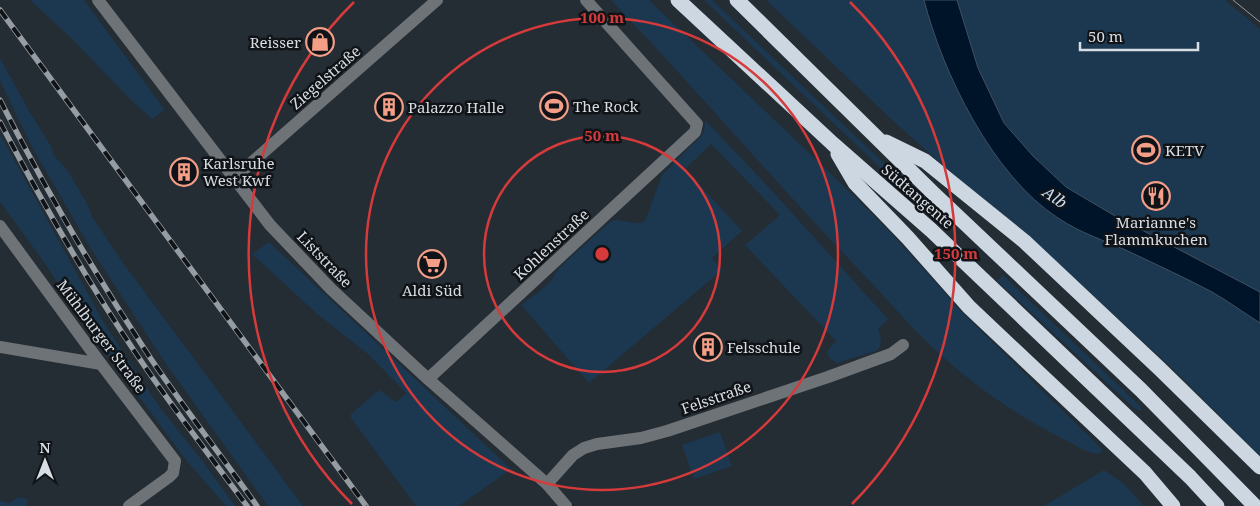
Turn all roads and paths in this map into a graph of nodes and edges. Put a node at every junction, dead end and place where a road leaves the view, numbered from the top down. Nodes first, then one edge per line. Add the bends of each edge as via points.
1 (98, 0) edge
2 (437, 0) edge
3 (586, 0) edge
4 (678, 0) edge
5 (736, 0) edge
6 (874, 136) junction
7 (833, 144) junction
8 (234, 178) junction
9 (0, 226) edge
10 (903, 345) dead end
11 (0, 347) edge
12 (101, 364) junction
13 (428, 379) junction
14 (1260, 467) edge
15 (547, 484) junction
16 (129, 506) edge
17 (566, 506) edge
18 (1173, 506) edge
19 (1217, 506) edge
20 (1255, 506) edge

1 - 8 street, Liststraße
2 - 8 street, Ziegelstraße
3 - 13 street, Kohlenstraße via 697,124 696,132
4 - 7 highway, Südtangente
5 - 6 highway, Südtangente
6 - 14 highway via 925,161 1024,240
6 - 20 highway, Südtangente via 1141,390
7 - 18 highway via 855,183 969,307 1145,473
7 - 19 highway, Südtangente via 932,230
8 - 13 street, Liststraße via 270,225 331,289
9 - 12 street, Mühlburger Straße
10 - 15 street, Felsstraße via 891,354 828,377 667,431 584,448
11 - 12 street
12 - 16 street, Mühlburger Straße via 173,456 175,466 168,478
13 - 15 street, Liststraße
15 - 17 street, Liststraße

